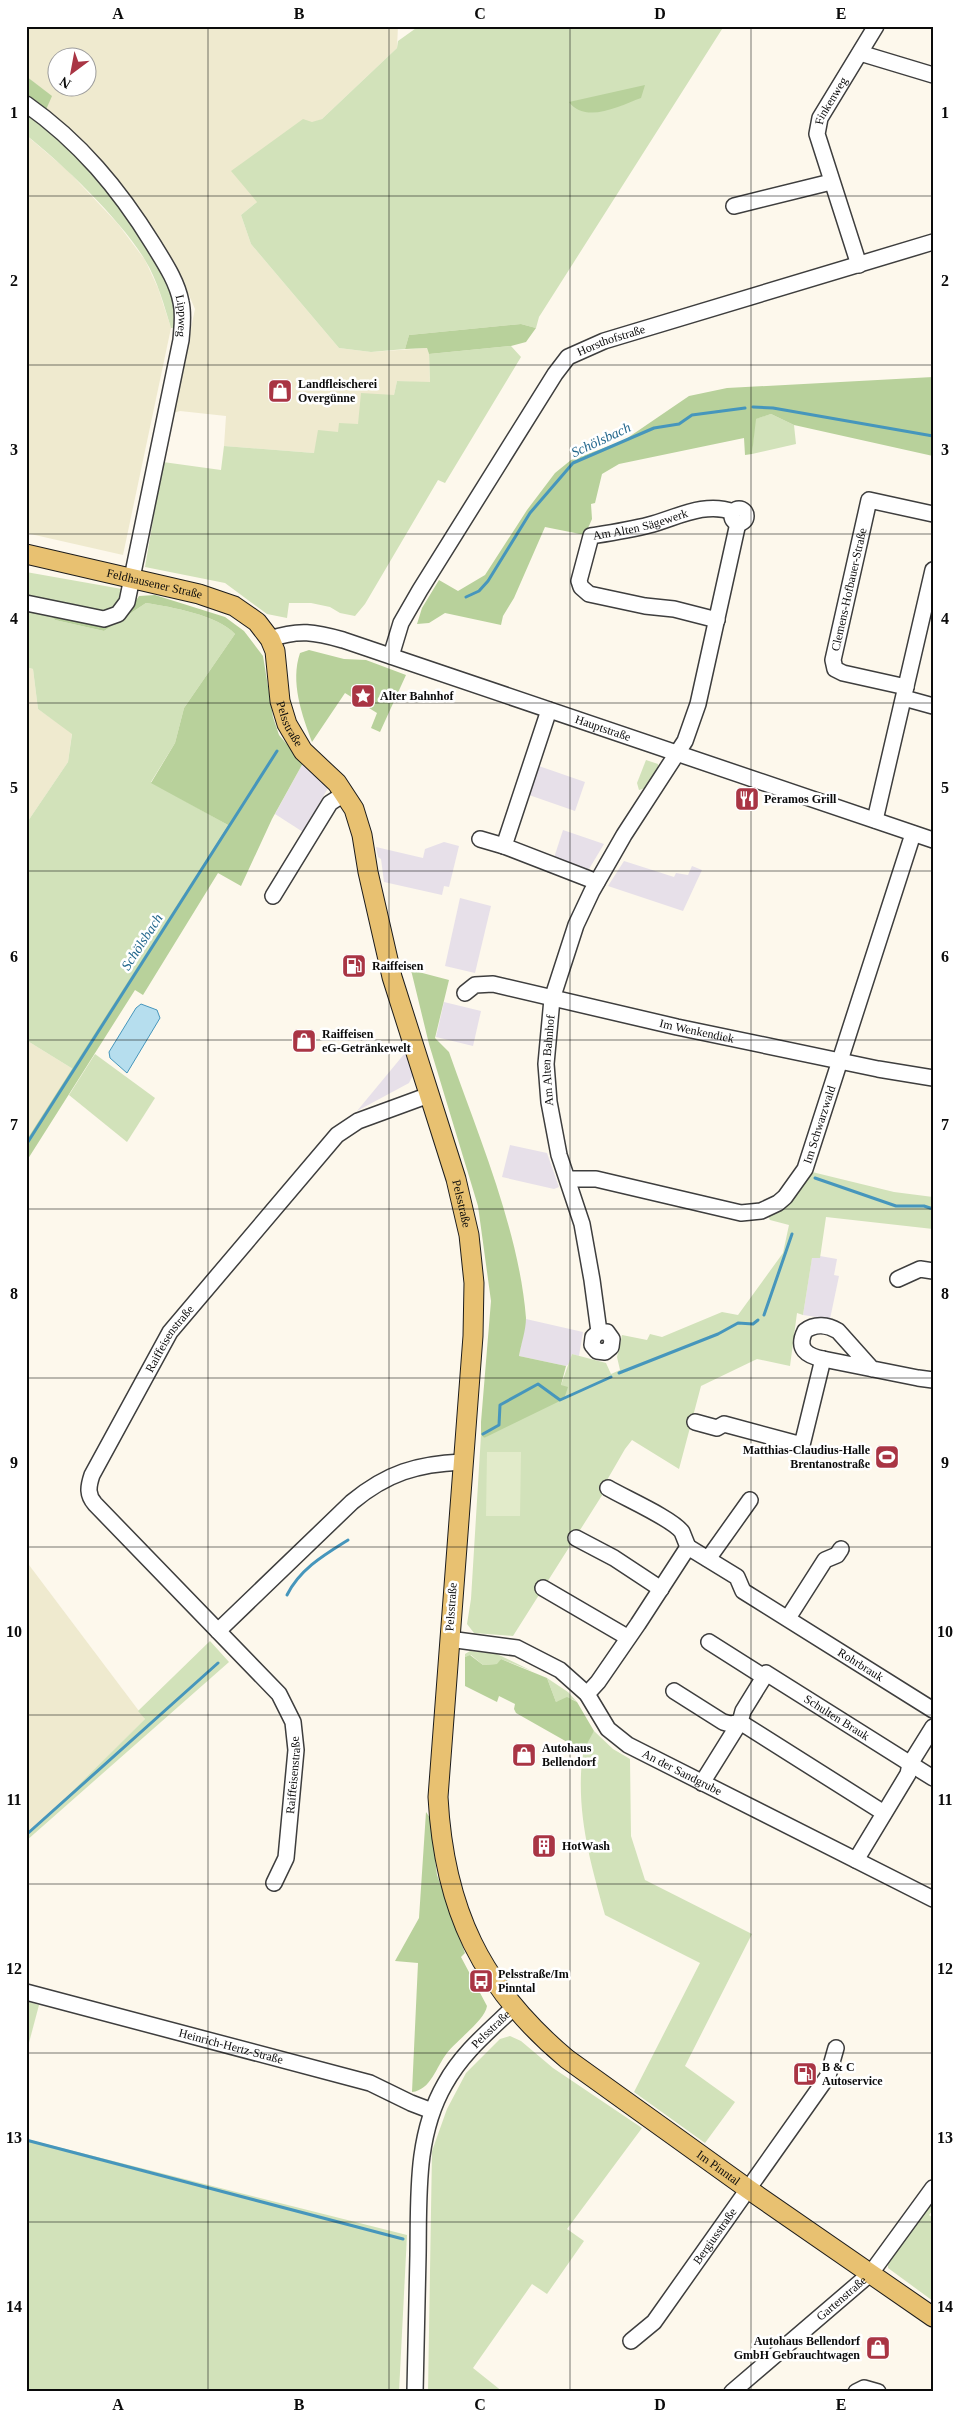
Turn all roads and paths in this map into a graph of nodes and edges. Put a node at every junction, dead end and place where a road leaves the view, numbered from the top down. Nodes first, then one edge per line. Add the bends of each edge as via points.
1 (876, 26) edge
2 (860, 53) junction
3 (933, 75) edge
4 (26, 104) edge
5 (831, 182) junction
6 (734, 206) dead end
7 (933, 242) edge
8 (859, 265) junction
9 (933, 514) edge
10 (26, 554) edge
11 (933, 570) edge
12 (133, 578) junction
13 (930, 593) edge
14 (26, 603) edge
15 (717, 620) junction
16 (270, 639) junction
17 (391, 656) junction
18 (905, 693) junction
19 (933, 706) edge
20 (550, 710) junction
21 (679, 754) junction
22 (344, 794) junction
23 (875, 820) junction
24 (913, 834) junction
25 (480, 839) dead end
26 (933, 840) edge
27 (504, 846) junction
28 (597, 882) junction
29 (273, 896) dead end
30 (465, 993) dead end
31 (552, 999) junction
32 (840, 1061) junction
33 (933, 1078) edge
34 (429, 1095) junction
35 (569, 1180) junction
36 (933, 1271) edge
37 (898, 1279) dead end
38 (599, 1332) dead end
39 (823, 1359) junction
40 (872, 1369) junction
41 (933, 1380) edge
42 (695, 1422) dead end
43 (462, 1462) junction
44 (608, 1488) dead end
45 (750, 1500) dead end
46 (576, 1538) dead end
47 (688, 1547) junction
48 (841, 1549) dead end
49 (708, 1559) junction
50 (543, 1588) dead end
51 (661, 1589) junction
52 (788, 1618) junction
53 (218, 1631) junction
54 (627, 1637) junction
55 (449, 1639) junction
56 (709, 1642) dead end
57 (764, 1677) junction
58 (674, 1691) dead end
59 (587, 1694) junction
60 (933, 1710) edge
61 (740, 1722) junction
62 (933, 1727) edge
63 (910, 1764) junction
64 (933, 1778) edge
65 (702, 1783) junction
66 (884, 1812) junction
67 (856, 1860) junction
68 (274, 1883) dead end
69 (933, 1899) edge
70 (26, 1992) edge
71 (513, 2008) junction
72 (836, 2048) dead end
73 (432, 2111) junction
74 (933, 2188) edge
75 (748, 2189) junction
76 (871, 2273) junction
77 (933, 2317) edge
78 (631, 2341) dead end
79 (415, 2392) edge
80 (732, 2392) edge
81 (856, 2392) edge
82 (878, 2392) edge

1 - 2 street, Finkenweg
2 - 3 street
2 - 5 street, Finkenweg via 820,118 817,134
4 - 12 street, Lippweg via 95,163 113,184 165,263 181,301 181,340
5 - 6 street
5 - 8 street, Finkenweg
7 - 8 street, Horsthofstraße
8 - 17 street, Horsthofstraße via 604,341 568,357 420,590 401,623
9 - 18 street, Clemens-Hofbauer-Straße via 869,500 832,660 835,669
10 - 12 main road, Feldhausener Straße
11 - 13 street
12 - 14 street, Lippweg via 123,609 104,619
12 - 16 main road, Feldhausener Straße via 234,606 257,622
13 - 18 street
15 - 15 street, Am Alten Sägewerk via 589,594 579,581 591,536 651,525 669,517 719,507 735,518
15 - 21 street, Am Alten Sägewerk via 698,704
16 - 17 street, Hauptstraße via 289,632 310,632
16 - 22 main road, Pelsstraße via 275,651 280,702 287,724 302,751 337,783
17 - 20 street, Hauptstraße
18 - 19 street, Clemens-Hofbauer-Straße
18 - 23 street
20 - 21 street, Hauptstraße
20 - 27 street
21 - 23 street, Hauptstraße
21 - 28 street, Am Alten Bahnhof via 624,835
22 - 29 street via 330,803
22 - 34 main road, Pelsstraße via 354,809 362,835 392,977
23 - 24 street, Hauptstraße
24 - 26 street, Hauptstraße
24 - 32 street, Im Schwarzwald
25 - 27 street
27 - 28 street
28 - 31 street, Am Alten Bahnhof via 576,925
30 - 31 street, Im Wenkendiek via 475,985 493,984
31 - 32 street, Im Wenkendiek
31 - 35 street, Am Alten Bahnhof via 546,1064 548,1102 559,1154
32 - 33 street, Im Wenkendiek
32 - 35 street, Im Schwarzwald via 805,1169 785,1197 770,1208 741,1213 596,1179
34 - 43 main road, Pelsstraße via 470,1235 474,1282 472,1346
34 - 53 street, Raiffeisenstraße via 358,1121 337,1135 170,1332 92,1475 88,1491 93,1501
35 - 38 street, Am Alten Bahnhof via 583,1233
36 - 37 street via 920,1269
39 - 40 street
39 - 40 street via 804,1352 801,1346 802,1337 809,1328 831,1327 838,1331
39 - 42 street via 802,1445 724,1424 717,1428
40 - 41 street
43 - 53 street via 426,1465 384,1478 366,1491
43 - 55 main road, Pelsstraße
44 - 47 street, Rohrbrauk via 644,1506 681,1531
45 - 49 street
46 - 51 street
47 - 49 street, Rohrbrauk
47 - 51 street
48 - 52 street via 837,1555 825,1560
49 - 52 street, Rohrbrauk via 737,1577 743,1591
50 - 54 street
51 - 54 street
52 - 60 street, Rohrbrauk
53 - 68 street, Raiffeisenstraße via 279,1694 293,1722 296,1750 286,1858
54 - 59 street
55 - 59 street, An der Sandgrube via 517,1648 560,1670
55 - 71 main road, Pelsstraße via 438,1797 442,1852 454,1899 471,1941
56 - 57 street, Schulten Brauk
57 - 61 street via 742,1711
57 - 63 street, Schulten Brauk via 766,1673
58 - 61 street via 723,1722
59 - 65 street, An der Sandgrube via 608,1728 623,1742
61 - 65 street
61 - 66 street
62 - 63 street
63 - 64 street
63 - 66 street via 908,1774
65 - 67 street, An der Sandgrube
66 - 67 street
67 - 69 street, An der Sandgrube
70 - 73 street, Heinrich-Hertz-Straße via 370,2083 410,2104
71 - 73 street, Pelsstraße via 479,2038 457,2064
71 - 75 main road, Im Pinntal via 567,2059
72 - 75 street, Bergiusstraße via 828,2076
73 - 79 street, Pelsstraße via 422,2149 420,2174
74 - 76 street, Gartenstraße
75 - 76 main road, Im Pinntal
75 - 78 street, Bergiusstraße via 654,2322
76 - 77 main road, Im Pinntal
76 - 80 street, Gartenstraße
81 - 82 street via 864,2388

